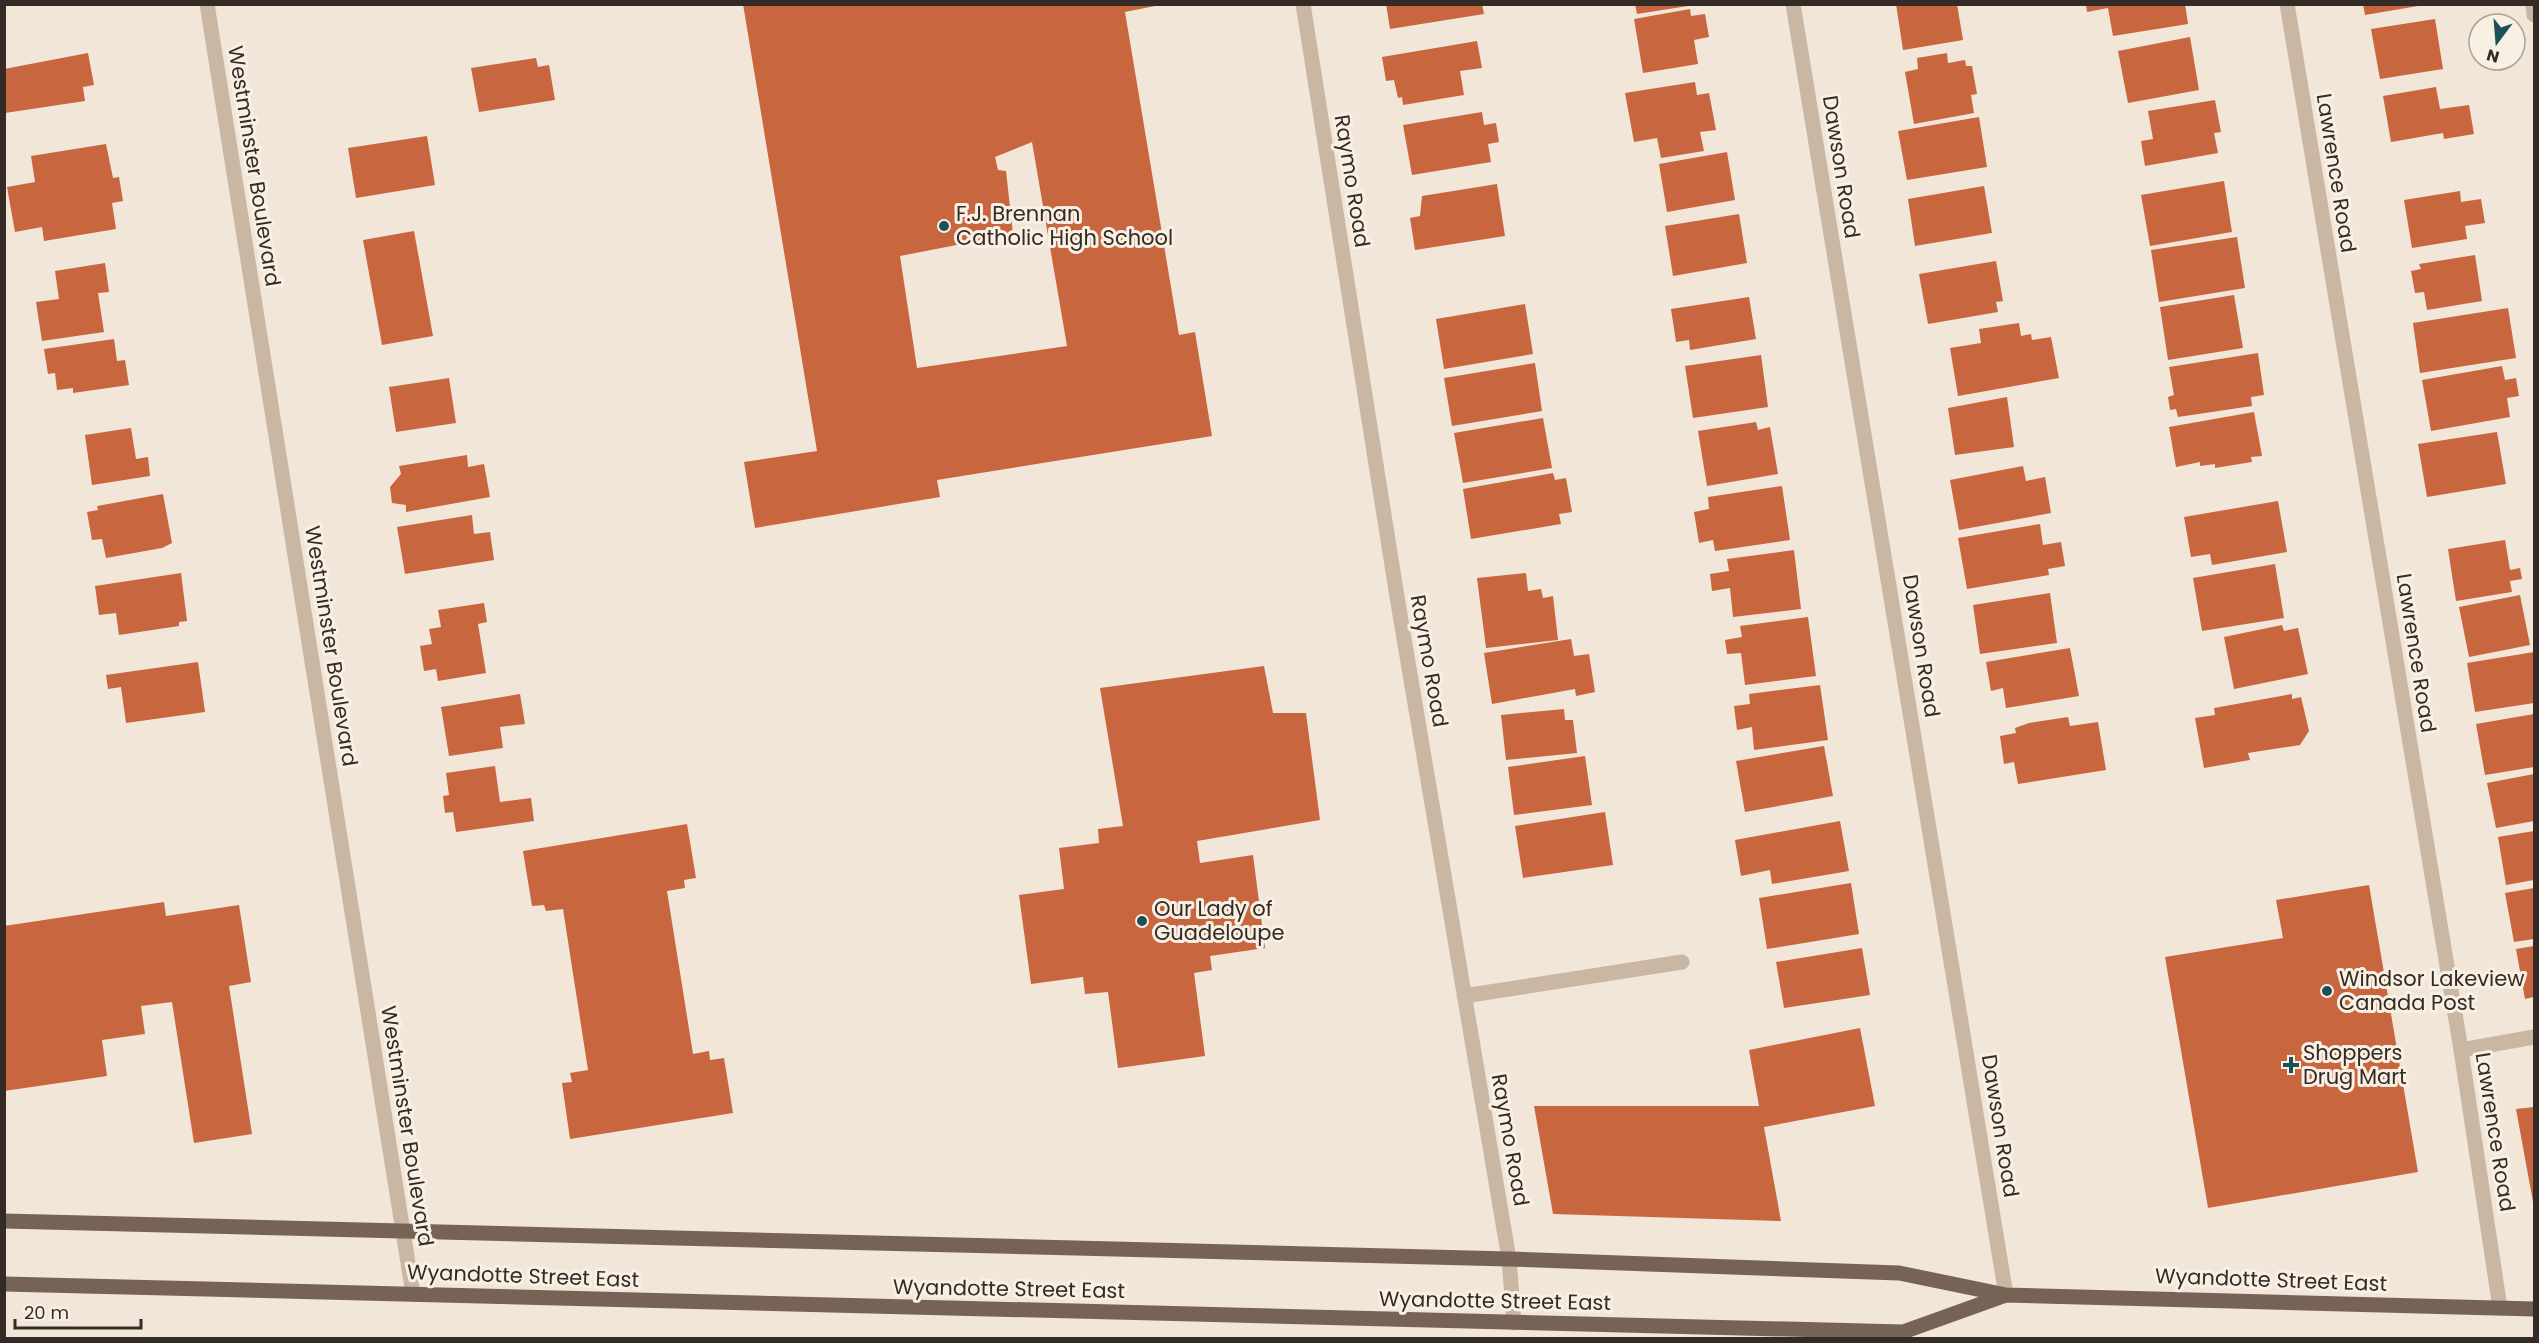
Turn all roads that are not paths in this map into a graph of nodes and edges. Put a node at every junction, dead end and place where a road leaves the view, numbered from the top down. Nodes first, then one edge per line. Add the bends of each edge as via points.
1 (207, 4) edge
2 (1303, 4) edge
3 (1793, 4) edge
4 (2286, 4) edge
5 (2533, 4) edge
6 (2535, 15) edge
7 (1682, 962) dead end
8 (1464, 996) junction
9 (2535, 1037) edge
10 (2461, 1050) junction
11 (4, 1221) edge
12 (402, 1231) junction
13 (1509, 1259) junction
14 (4, 1284) edge
15 (413, 1294) junction
16 (2006, 1295) junction
17 (2500, 1308) junction
18 (2535, 1309) edge
19 (1514, 1323) junction

1 - 12 street, Westminster Boulevard
2 - 8 street, Raymo Road
3 - 16 street, Dawson Road
4 - 10 street, Lawrence Road
5 - 6 street
7 - 8 street
8 - 13 street, Raymo Road
9 - 10 street
10 - 17 street, Lawrence Road
11 - 12 main road, Wyandotte Street East
12 - 13 main road, Wyandotte Street East
12 - 15 street, Westminster Boulevard
13 - 16 main road, Wyandotte Street East via 1899,1273
13 - 19 street, Raymo Road
14 - 15 main road, Wyandotte Street East
15 - 19 main road, Wyandotte Street East
16 - 17 main road, Wyandotte Street East
16 - 19 main road, Wyandotte Street East via 1903,1332
17 - 18 main road, Wyandotte Street East

